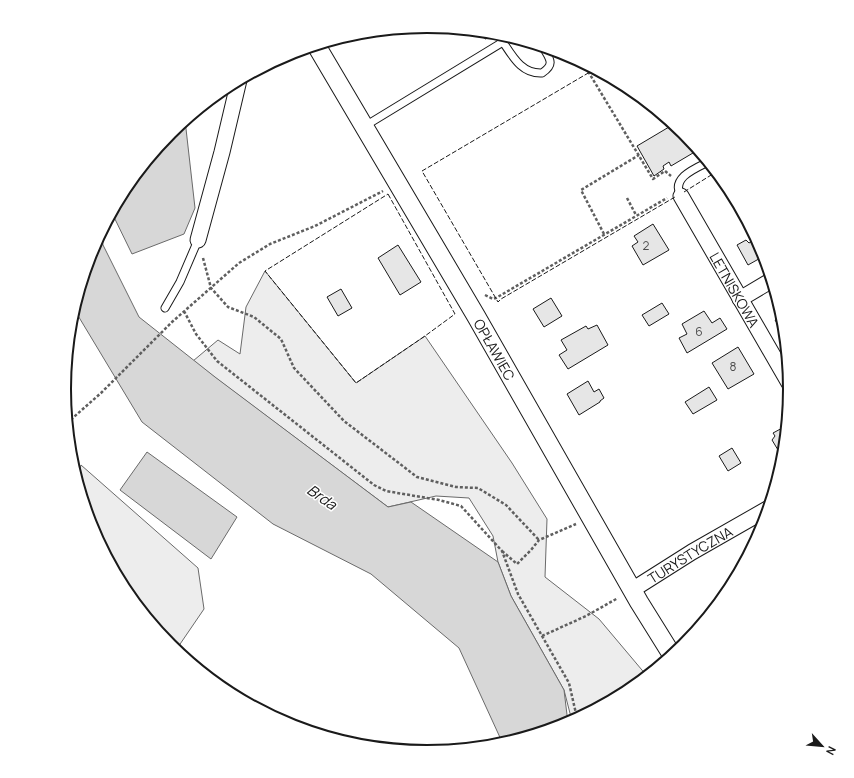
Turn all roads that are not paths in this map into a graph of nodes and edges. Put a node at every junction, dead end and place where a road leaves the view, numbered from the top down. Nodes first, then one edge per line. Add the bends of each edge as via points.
1 (503, 42) joint
2 (319, 50) edge
3 (547, 54) edge
4 (237, 88) edge
5 (364, 126) junction
6 (703, 165) edge
7 (679, 191) joint
8 (198, 240) joint
9 (767, 283) edge
10 (740, 299) junction
11 (165, 308) dead end
12 (782, 371) edge
13 (761, 512) edge
14 (632, 590) junction
15 (669, 650) edge

1 - 3 lane via 520,65 533,73 542,73 550,66
1 - 5 lane
2 - 5 street, OPŁAWIEC
4 - 8 street
5 - 14 street, OPŁAWIEC
6 - 7 lane via 688,173
7 - 10 street, LETNISKOWA
8 - 11 lane via 180,282
9 - 10 street
10 - 12 street, LETNISKOWA
13 - 14 street, TURYSTYCZNA
14 - 15 street, OPŁAWIEC

